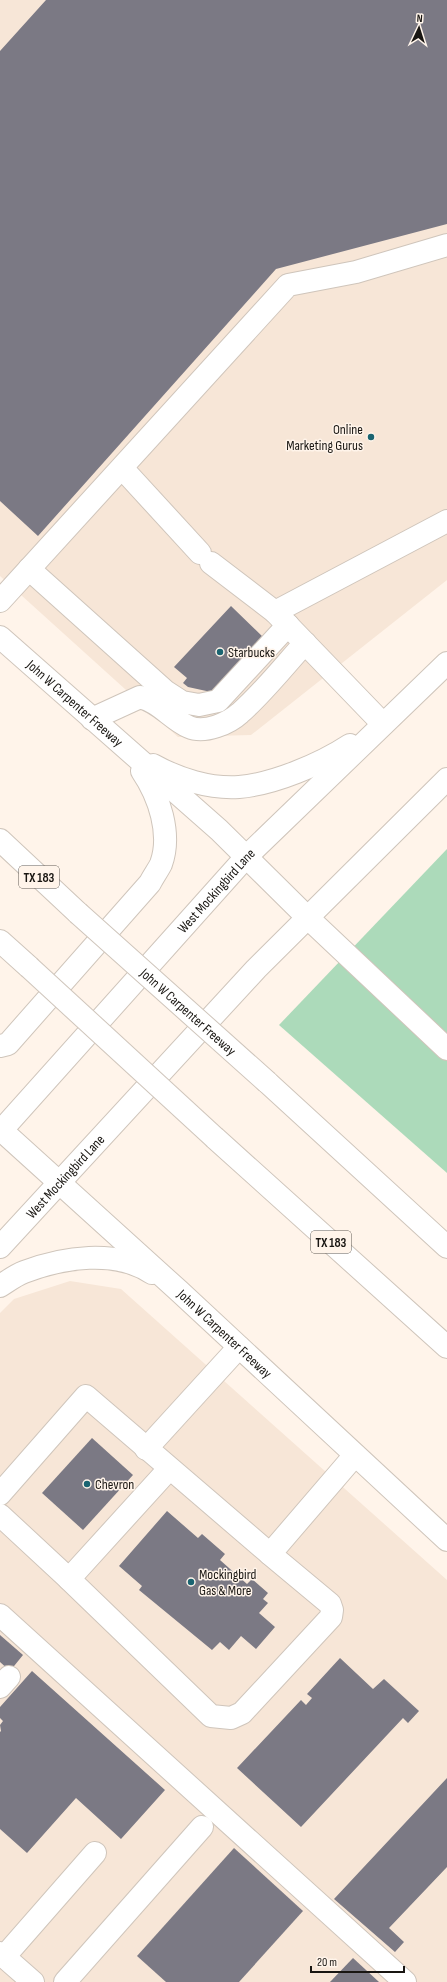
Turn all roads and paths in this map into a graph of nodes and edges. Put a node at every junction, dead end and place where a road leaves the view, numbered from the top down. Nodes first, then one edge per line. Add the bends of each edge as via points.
1 (447, 245) edge
2 (122, 468) junction
3 (447, 521) edge
4 (29, 569) junction
5 (0, 601) edge
6 (281, 618) junction
7 (0, 637) edge
8 (305, 643) junction
9 (447, 663) edge
10 (92, 719) junction
11 (383, 724) junction
12 (130, 752) junction
13 (447, 779) edge
14 (0, 840) edge
15 (246, 857) junction
16 (307, 917) junction
17 (0, 941) edge
18 (0, 1046) edge
19 (447, 1049) edge
20 (0, 1131) edge
21 (60, 1183) junction
22 (0, 1247) edge
23 (447, 1247) edge
24 (0, 1286) edge
25 (179, 1291) junction
26 (239, 1347) junction
27 (447, 1347) edge
28 (146, 1449) junction
29 (355, 1455) junction
30 (169, 1468) junction
31 (0, 1494) edge
32 (0, 1515) edge
33 (447, 1540) edge
34 (270, 1554) junction
35 (70, 1579) junction
36 (0, 1615) edge
37 (202, 1827) dead end
38 (94, 1853) dead end
39 (2, 1955) edge
40 (22, 1979) edge
41 (64, 1982) edge
42 (405, 1982) edge

1 - 2 main road via 356,272 288,285
2 - 4 main road
2 - 6 main road via 206,558
3 - 6 main road
4 - 5 main road
4 - 6 main road via 165,691 182,702 199,705 218,701
6 - 8 main road
7 - 10 main road, John W Carpenter Freeway
8 - 10 main road via 240,713 224,723 205,729 191,728 156,703 140,697
8 - 11 main road
9 - 11 main road, West Mockingbird Lane
10 - 12 main road, John W Carpenter Freeway
11 - 12 main road via 333,756 280,778 239,787 205,785 166,772
11 - 15 main road, West Mockingbird Lane
12 - 15 main road, John W Carpenter Freeway
12 - 18 main road via 157,797 165,843 161,864 150,883 8,1044
13 - 16 main road, West Mockingbird Lane
14 - 23 main road, John W Carpenter Freeway / TX 183, bridge
15 - 16 main road, John W Carpenter Freeway
15 - 20 main road, West Mockingbird Lane
16 - 19 main road, John W Carpenter Freeway
16 - 21 main road, West Mockingbird Lane
17 - 27 main road, TX 183, bridge
20 - 21 main road, John W Carpenter Freeway
21 - 22 main road, West Mockingbird Lane
21 - 25 main road, John W Carpenter Freeway
24 - 25 main road via 23,1272 63,1261 106,1258 142,1266
25 - 26 main road, John W Carpenter Freeway
26 - 28 main road
26 - 29 main road, John W Carpenter Freeway
28 - 30 main road
28 - 31 main road via 86,1396
29 - 33 main road, John W Carpenter Freeway
29 - 34 main road
30 - 34 main road
30 - 35 main road
32 - 35 main road
34 - 35 main road via 330,1604 331,1617 242,1713 231,1718 212,1716
36 - 42 main road
37 - 41 main road
38 - 39 main road
39 - 40 main road

